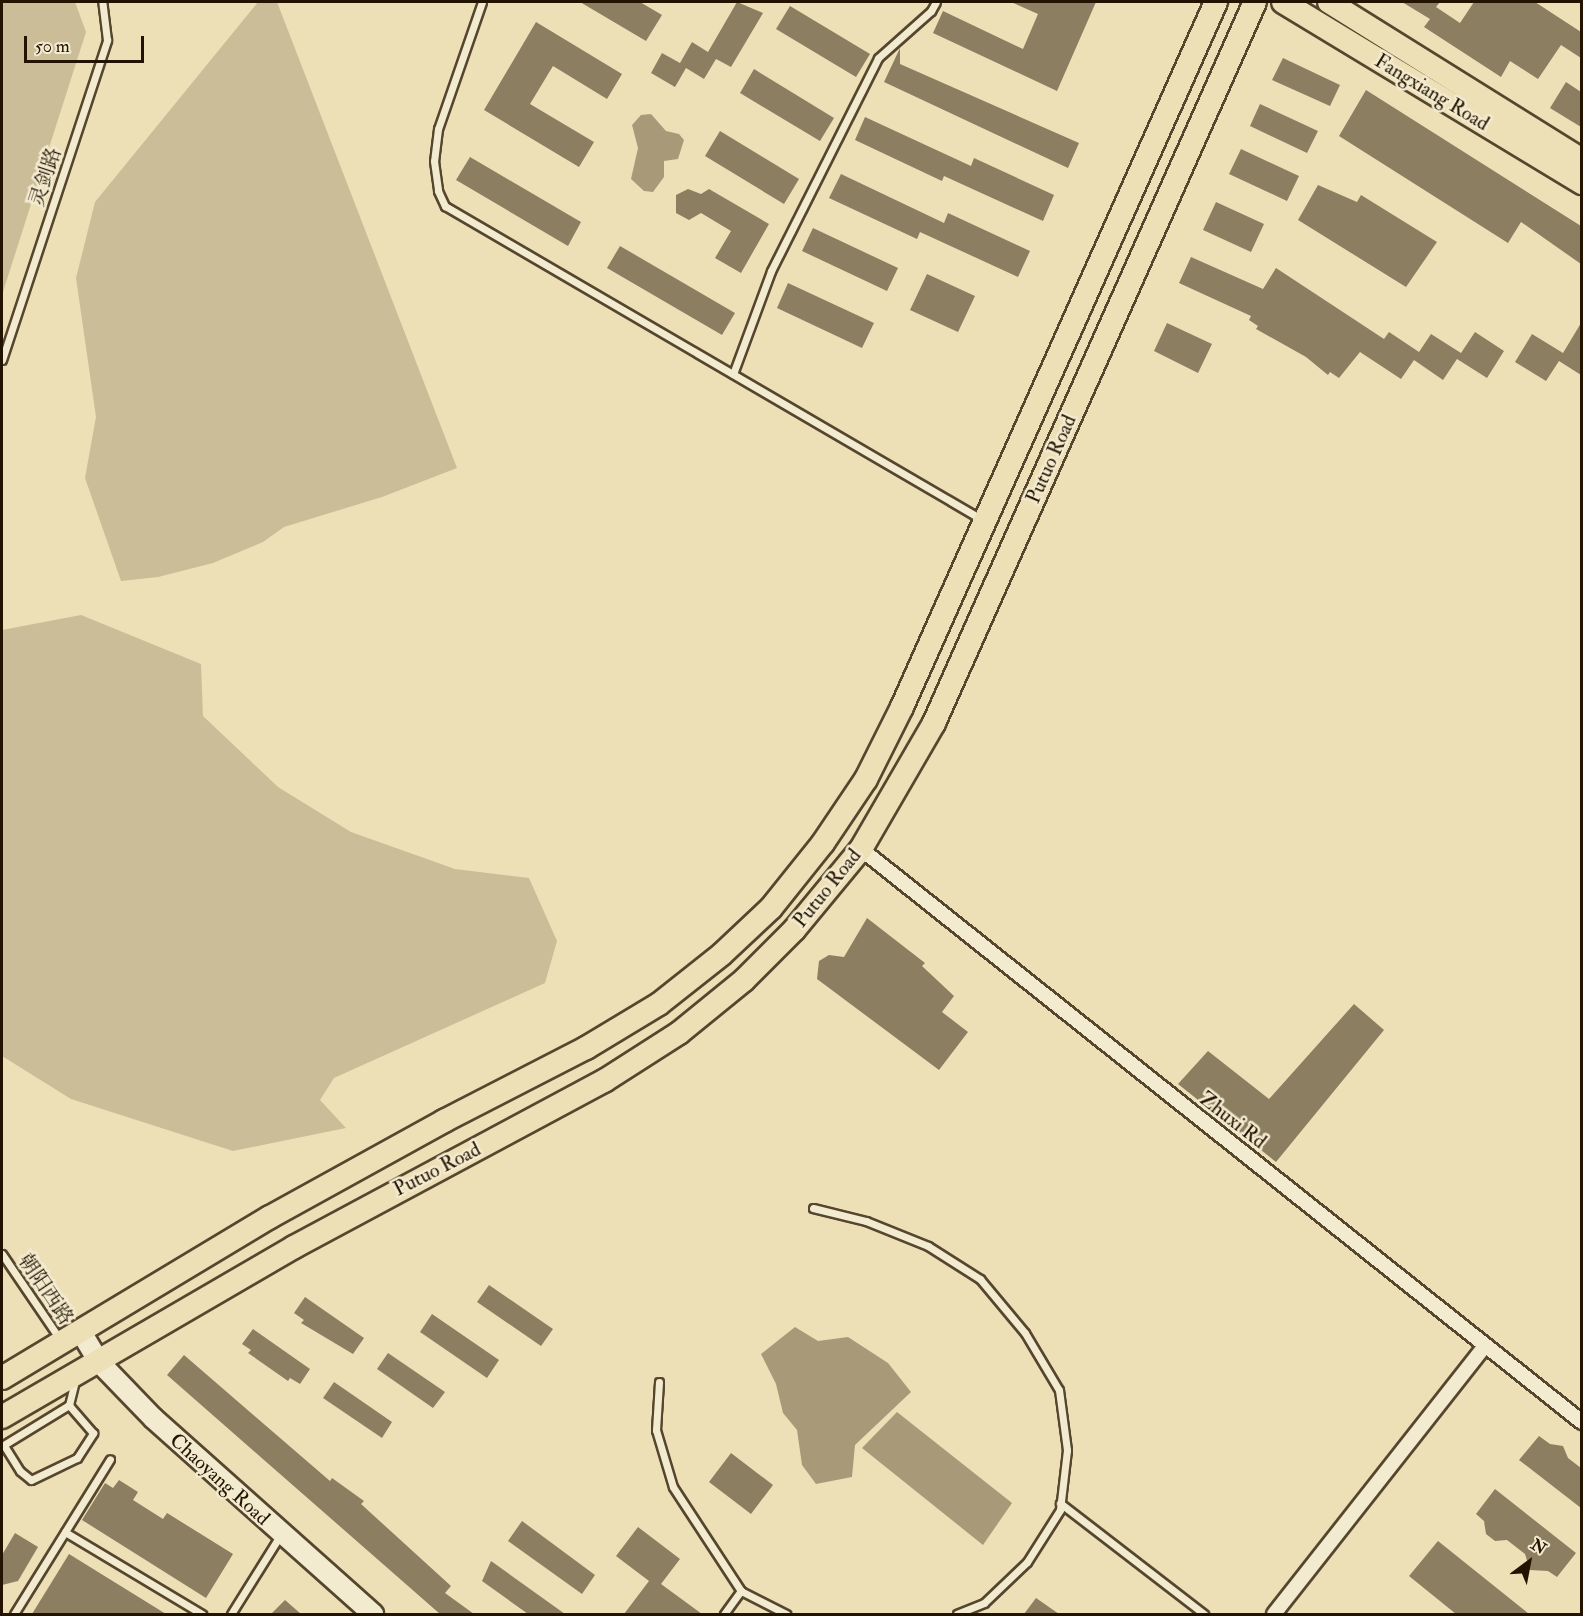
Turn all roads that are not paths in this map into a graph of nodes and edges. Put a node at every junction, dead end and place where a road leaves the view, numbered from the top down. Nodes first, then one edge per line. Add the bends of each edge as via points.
1 (102, 2) edge
2 (482, 2) edge
3 (936, 2) edge
4 (1216, 2) edge
5 (1255, 2) edge
6 (1283, 2) edge
7 (1329, 2) edge
8 (1581, 160) edge
9 (1581, 183) edge
10 (2, 360) edge
11 (733, 374) junction
12 (986, 522) junction
13 (861, 849) junction
14 (813, 1208) dead end
15 (2, 1254) edge
16 (72, 1338) junction
17 (1485, 1346) junction
18 (99, 1362) junction
19 (76, 1375) junction
20 (2, 1378) edge
21 (659, 1382) dead end
22 (69, 1405) junction
23 (2, 1417) edge
24 (1581, 1422) edge
25 (3, 1446) edge
26 (110, 1459) dead end
27 (1060, 1503) junction
28 (65, 1532) junction
29 (281, 1534) junction
30 (741, 1592) junction
31 (14, 1614) edge
32 (202, 1614) edge
33 (231, 1614) edge
34 (373, 1614) edge
35 (724, 1614) edge
36 (786, 1614) edge
37 (957, 1614) edge
38 (1204, 1614) edge
39 (1274, 1614) edge

1 - 10 lane, 灵剑路 via 107,40
2 - 11 lane via 438,129 434,161 438,191 445,206
3 - 11 lane via 931,11 878,58 771,271
4 - 12 main road, Putuo Road
5 - 13 main road, Putuo Road via 934,723
6 - 9 main road, Fangxiang Road
7 - 8 main road
11 - 12 lane
12 - 16 main road, Putuo Road via 866,779 786,889 722,954 659,1004 586,1048 357,1168
13 - 17 street, Zhuxi Rd
13 - 18 main road, Putuo Road via 761,963 680,1033 604,1081 294,1247
14 - 27 lane via 866,1221 928,1246 980,1279 1025,1333 1059,1390 1067,1450
15 - 16 lane, 朝阳西路
16 - 18 street, Chaoyang Road
16 - 20 main road, Putuo Road
17 - 24 street, Zhuxi Rd
17 - 39 street
18 - 19 main road, Putuo Road
18 - 29 street, Chaoyang Road via 153,1418
19 - 22 lane
19 - 23 main road, Putuo Road
21 - 30 lane via 656,1430 673,1487
22 - 25 lane
22 - 25 lane via 93,1433 77,1458 32,1480 20,1471
26 - 28 lane
27 - 37 lane via 1027,1562 984,1603
27 - 38 lane
28 - 31 lane
28 - 32 lane
29 - 33 lane
29 - 34 street, Chaoyang Road
30 - 35 lane
30 - 36 lane

